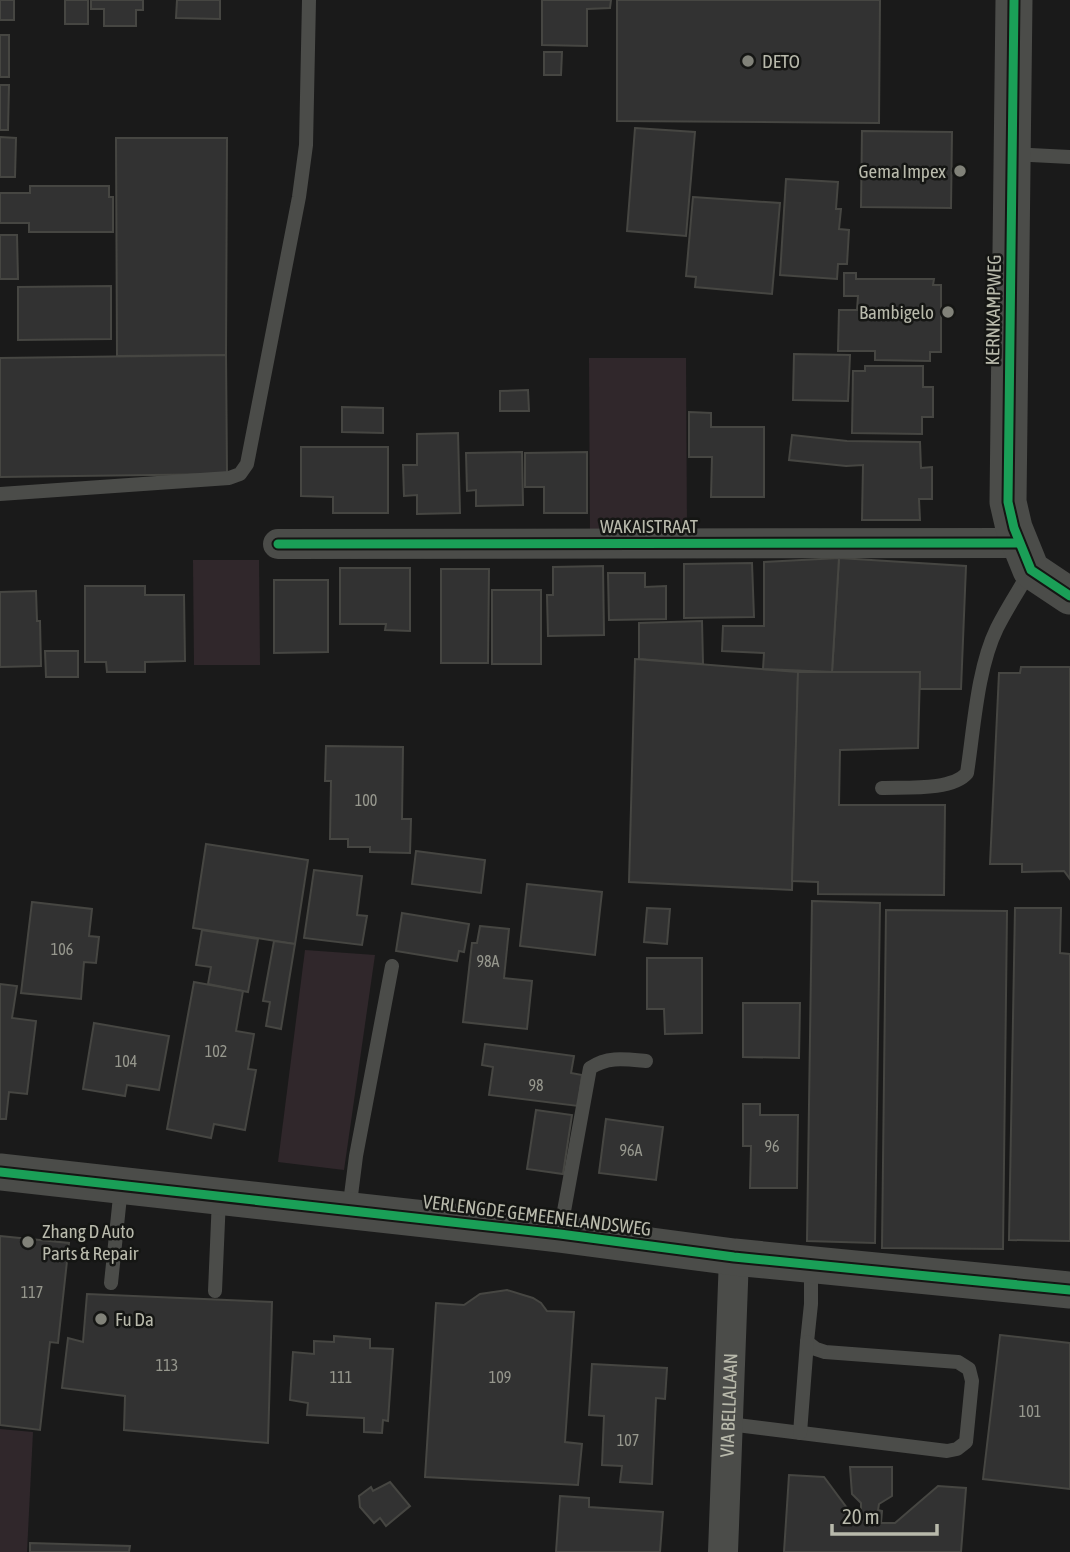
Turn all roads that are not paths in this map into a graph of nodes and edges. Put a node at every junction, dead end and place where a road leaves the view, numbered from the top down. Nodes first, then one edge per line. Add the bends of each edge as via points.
1 (309, 0) edge
2 (1014, 0) edge
3 (1012, 154) junction
4 (1070, 157) edge
5 (0, 494) edge
6 (278, 544) dead end
7 (1025, 556) junction
8 (1070, 596) edge
9 (882, 788) dead end
10 (392, 966) dead end
11 (646, 1061) dead end
12 (0, 1172) edge
13 (121, 1186) junction
14 (219, 1197) junction
15 (349, 1212) junction
16 (560, 1234) junction
17 (734, 1257) junction
18 (811, 1265) junction
19 (111, 1283) dead end
20 (1070, 1290) edge
21 (215, 1291) dead end
22 (807, 1342) junction
23 (729, 1424) junction
24 (800, 1433) junction
25 (723, 1552) edge

1 - 5 lane via 304,158 247,464 240,474 229,478
2 - 3 street, KERNKAMPWEG
3 - 4 lane
3 - 7 street, KERNKAMPWEG via 1008,502
6 - 7 street, WAKAISTRAAT
7 - 8 street
7 - 9 lane via 990,646 967,773 951,784
10 - 15 lane
11 - 16 lane via 601,1060 590,1068
12 - 13 street, VERLENGDE GEMEENELANDSWEG
13 - 14 street, VERLENGDE GEMEENELANDSWEG
13 - 19 lane
14 - 15 street, VERLENGDE GEMEENELANDSWEG
14 - 21 lane
15 - 16 street, VERLENGDE GEMEENELANDSWEG
16 - 17 street, VERLENGDE GEMEENELANDSWEG
17 - 18 street, VERLENGDE GEMEENELANDSWEG
17 - 23 street, VIA BELLALAAN
18 - 20 street, VERLENGDE GEMEENELANDSWEG
18 - 22 lane
22 - 24 lane
22 - 24 lane via 825,1352 958,1362 970,1369 972,1381 966,1442 957,1448 947,1451
23 - 24 lane
23 - 25 street, VIA BELLALAAN

